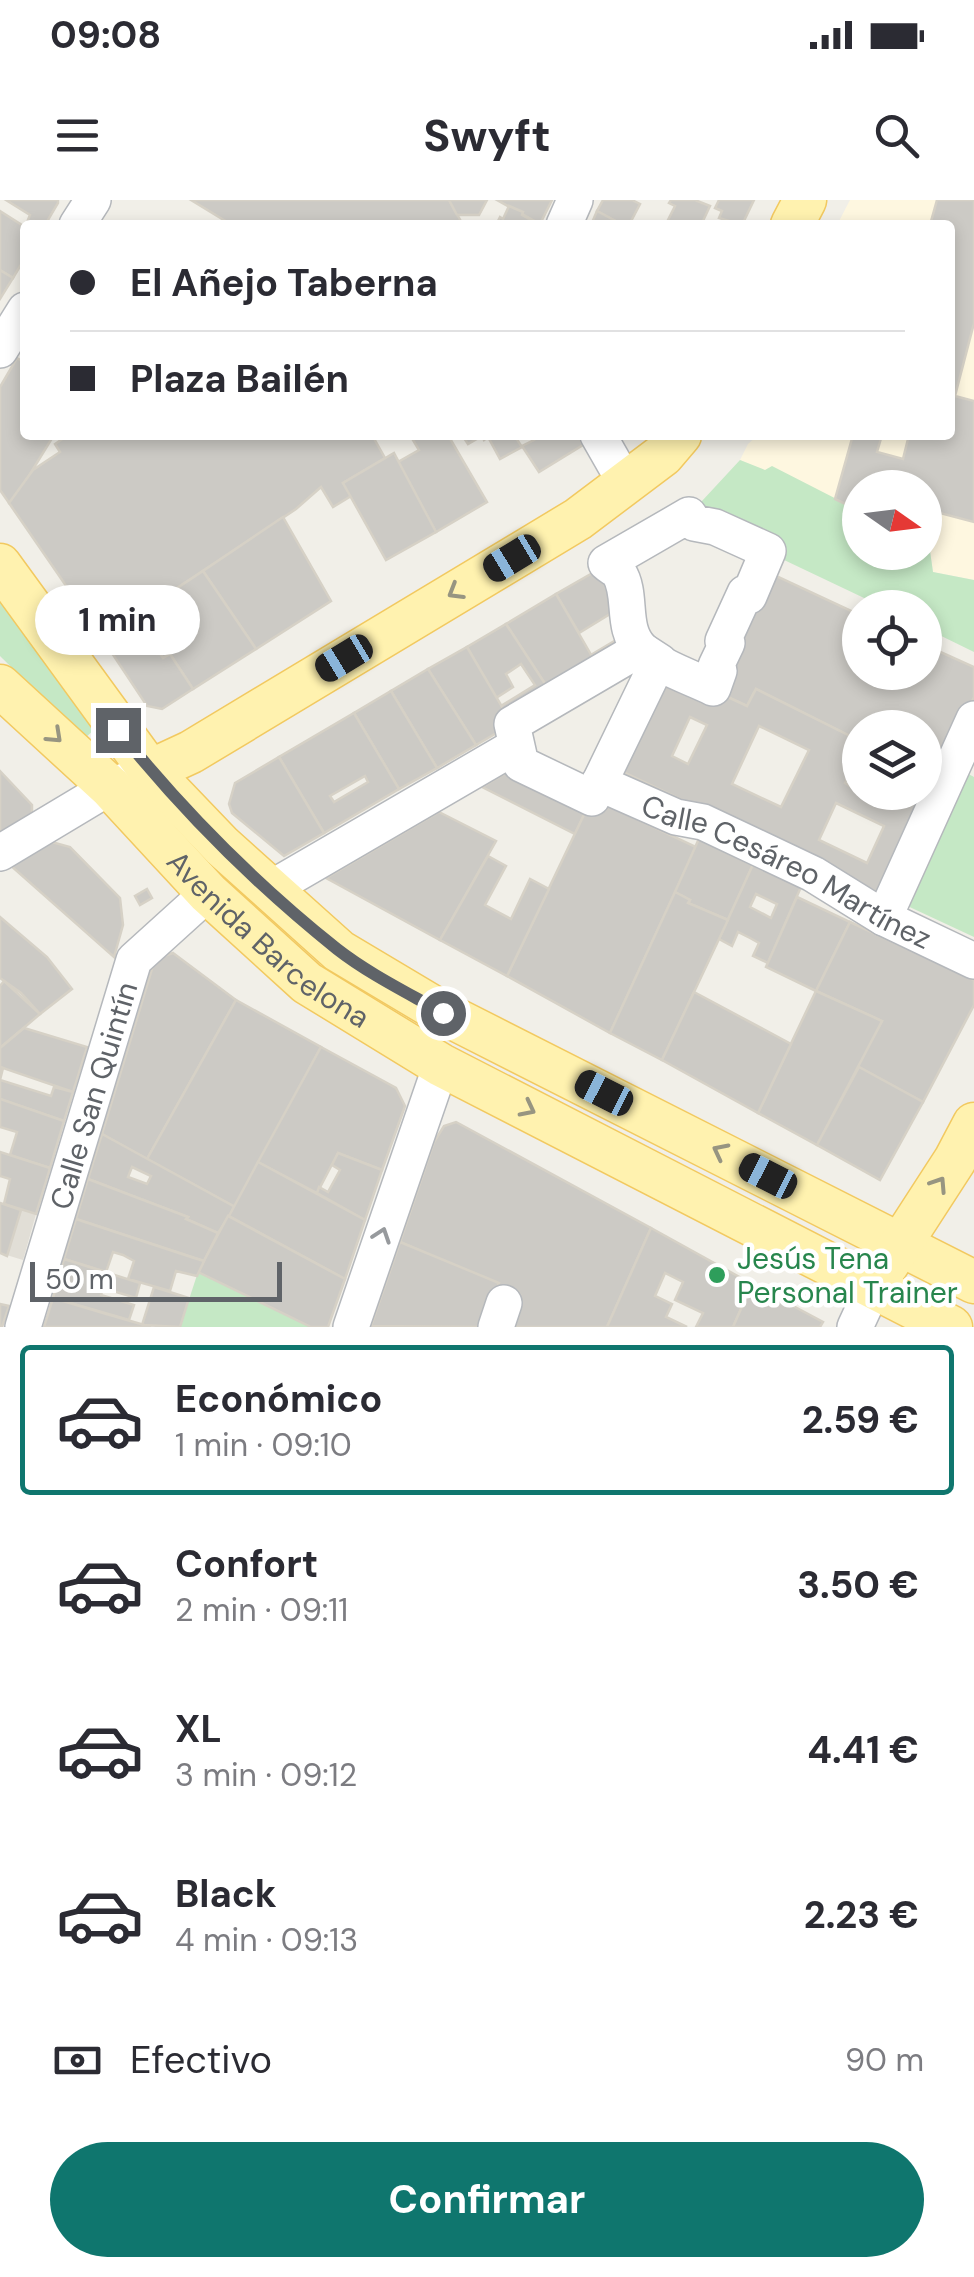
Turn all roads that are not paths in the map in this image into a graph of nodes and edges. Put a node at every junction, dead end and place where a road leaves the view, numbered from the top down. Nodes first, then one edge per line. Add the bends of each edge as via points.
1 (20, 318) edge
2 (0, 350) edge
3 (601, 440) edge
4 (676, 440) edge
5 (626, 484) junction
6 (0, 565) edge
7 (650, 656) junction
8 (0, 686) edge
9 (974, 719) edge
10 (516, 746) junction
11 (965, 762) edge
12 (150, 770) junction
13 (599, 783) junction
14 (110, 788) junction
15 (0, 853) edge
16 (270, 889) junction
17 (208, 893) junction
18 (884, 918) junction
19 (974, 960) edge
20 (441, 1064) junction
21 (974, 1124) edge
22 (901, 1242) junction
23 (974, 1282) edge
24 (874, 1286) junction
25 (23, 1327) edge
26 (350, 1327) edge
27 (855, 1327) edge
28 (951, 1327) edge

1 - 2 street
3 - 5 street
4 - 5 main road
5 -> 12 main road via 191,752
6 - 12 main road, Avenida Barcelona
7 - 7 street via 630,630 619,573 606,563 689,516 768,552 723,641 712,688
7 - 10 street via 512,724
7 - 13 street via 657,664
8 -> 14 main road, Avenida Barcelona
9 - 11 street
10 - 13 street via 521,764 592,798
10 - 16 street
11 - 18 street
12 - 14 street
12 - 16 main road, Avenida Barcelona
13 - 18 street, Calle Cesáreo Martínez via 813,874
14 - 15 street
14 - 17 main road, Avenida Barcelona
22 -> 16 main road, Avenida Barcelona via 443,1013 339,951
17 - 20 main road, Avenida Barcelona via 306,983
17 - 25 street, Calle San Quintín via 134,960
18 - 19 street, Calle Cesáreo Martínez
20 -> 24 main road, Avenida Barcelona
26 -> 20 street
22 -> 21 main road
22 - 23 main road, Avenida Barcelona
22 - 24 main road
24 - 27 street
24 - 28 main road, Avenida Barcelona

